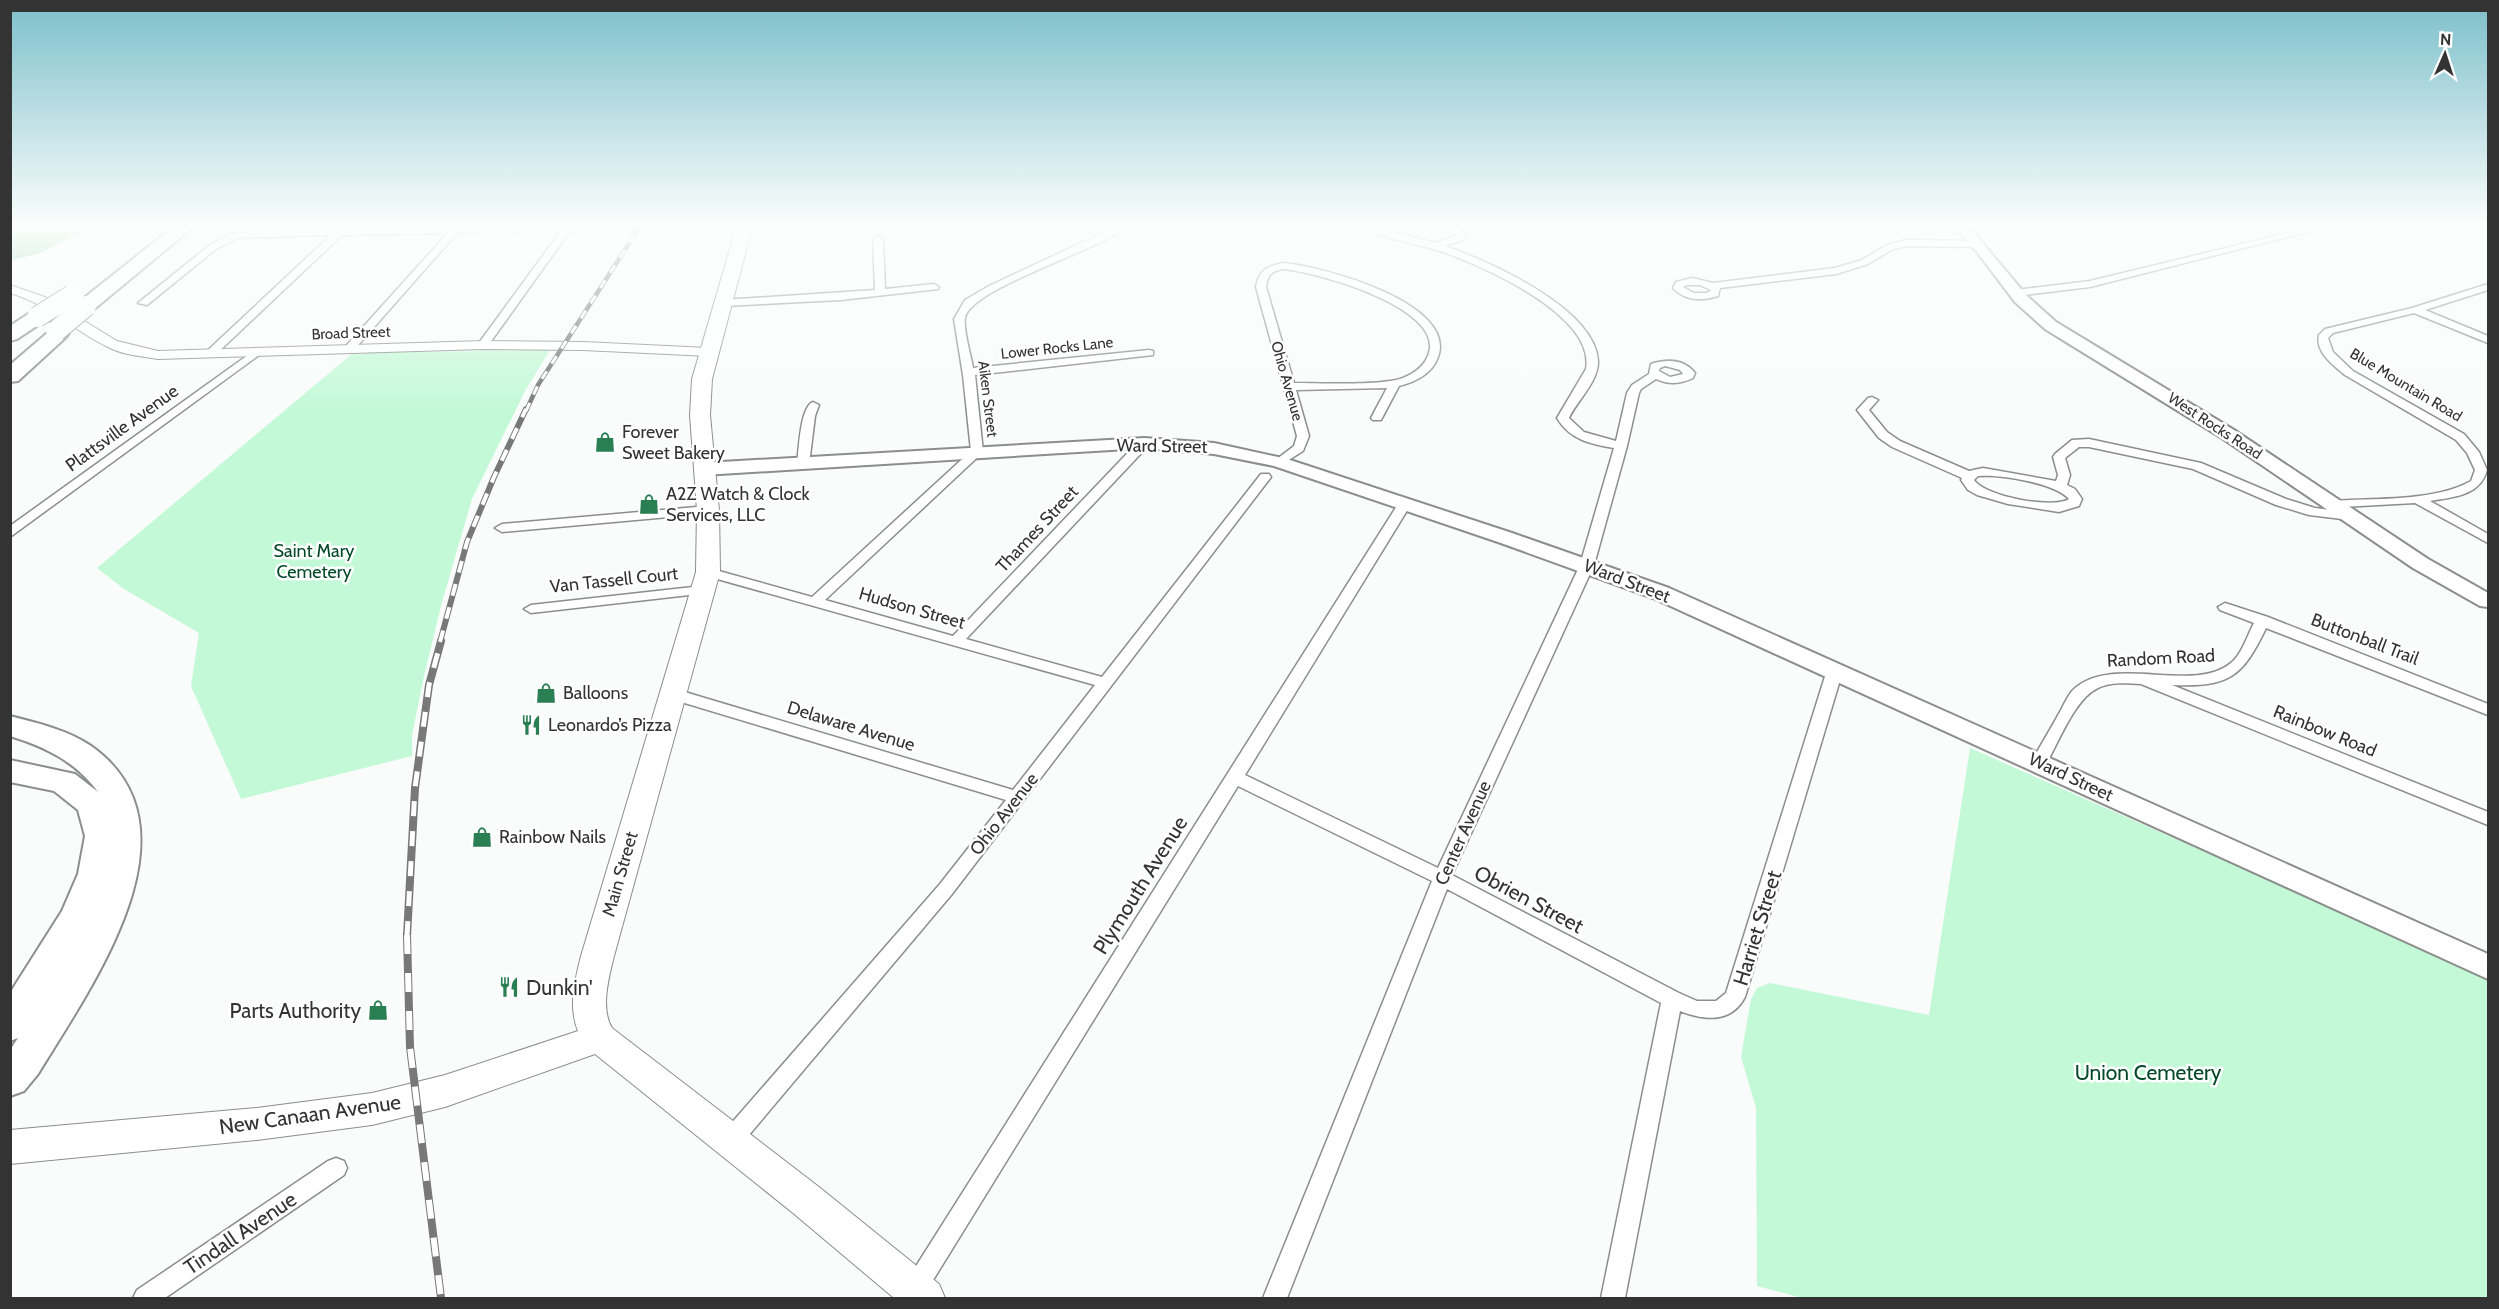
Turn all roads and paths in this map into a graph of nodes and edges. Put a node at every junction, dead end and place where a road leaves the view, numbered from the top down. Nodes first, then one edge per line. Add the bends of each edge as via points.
1 (10, 289) edge
2 (92, 289) edge
3 (95, 289) edge
4 (160, 289) edge
5 (279, 289) edge
6 (402, 289) edge
7 (523, 289) edge
8 (728, 289) edge
9 (880, 289) edge
10 (915, 289) edge
11 (991, 289) edge
12 (1261, 289) edge
13 (1368, 289) edge
14 (1524, 289) edge
15 (2013, 289) edge
16 (2048, 289) edge
17 (2481, 289) edge
18 (880, 293) junction
19 (2016, 293) junction
20 (78, 301) junction
21 (142, 303) dead end
22 (724, 303) junction
23 (2415, 310) junction
24 (50, 326) junction
25 (10, 335) edge
26 (2488, 340) edge
27 (483, 345) junction
28 (349, 349) junction
29 (709, 352) junction
30 (10, 353) edge
31 (255, 353) junction
32 (1149, 353) dead end
33 (210, 354) junction
34 (10, 368) edge
35 (969, 372) junction
36 (1655, 375) dead end
37 (10, 376) edge
38 (1394, 384) junction
39 (1290, 387) junction
40 (1872, 400) dead end
41 (813, 405) dead end
42 (1377, 418) dead end
43 (1143, 442) junction
44 (1621, 446) junction
45 (977, 452) junction
46 (803, 464) junction
47 (705, 469) junction
48 (1272, 469) junction
49 (1969, 476) junction
50 (2060, 486) junction
51 (2416, 498) junction
52 (1405, 504) junction
53 (2329, 505) junction
54 (708, 510) junction
55 (2345, 515) junction
56 (502, 528) dead end
57 (10, 533) edge
58 (2488, 539) edge
59 (1587, 565) junction
60 (705, 581) junction
61 (816, 601) junction
62 (2488, 601) edge
63 (2225, 607) dead end
64 (531, 609) dead end
65 (2263, 620) junction
66 (956, 641) junction
67 (1835, 670) junction
68 (2146, 680) junction
69 (1105, 683) junction
70 (673, 694) junction
71 (2488, 710) edge
72 (10, 726) edge
73 (2039, 762) junction
74 (10, 771) edge
75 (1234, 777) junction
76 (1017, 797) junction
77 (2488, 819) edge
78 (1442, 878) junction
79 (2488, 967) edge
80 (1672, 999) junction
81 (10, 1025) edge
82 (600, 1038) junction
83 (10, 1079) edge
84 (730, 1141) junction
85 (10, 1147) edge
86 (336, 1168) dead end
87 (920, 1294) edge
88 (145, 1299) edge
89 (1275, 1299) edge
90 (1613, 1299) edge

1 - 33 street, Broad Street via 49,302 112,344 126,349 158,355
2 - 20 highway
3 - 20 highway
4 - 21 street
5 - 33 street
6 - 28 street
7 - 27 street
8 - 22 main road, Main Street
9 - 18 street
10 - 18 street
11 - 35 street, Aiken Street via 969,302 959,320
12 - 39 street, Ohio Avenue
13 - 38 street, Ohio Avenue via 1411,310 1425,323 1436,346 1434,358 1418,375
14 - 44 street via 1567,316 1590,347 1590,374 1568,405 1563,417 1566,424 1571,431 1595,441
15 - 19 main road, West Rocks Road
16 - 19 street
17 - 23 street, Blue Mountain Road
18 - 22 street
19 - 53 main road, West Rocks Road via 2043,320 2245,445
20 - 24 highway, bridge
22 - 29 main road, Main Street
23 - 26 street
23 - 51 street, Blue Mountain Road via 2329,331 2323,337 2328,353 2349,373 2460,437 2473,452 2481,470 2476,483 2461,491
24 - 25 highway
24 - 30 highway
24 - 34 highway
24 - 37 highway
27 - 28 street, Broad Street
27 - 29 street, Broad Street
28 - 31 street, Broad Street
29 - 47 main road, Main Street via 700,405
31 - 33 street, Broad Street
31 - 57 street, Plattsville Avenue
32 - 35 street, Lower Rocks Lane
35 - 45 street, Aiken Street
36 - 44 street, Center Avenue via 1636,387
38 - 39 street
38 - 42 street
39 - 48 street, Ohio Avenue via 1303,440 1299,448
40 - 49 street via 1863,410 1884,435 1920,456
41 - 46 street
43 - 45 main road, Ward Street
43 - 48 main road, Ward Street via 1208,446
43 - 66 street, Thames Street
44 - 59 street, Center Avenue
45 - 46 main road, Ward Street
45 - 61 street, Aiken Street
46 - 47 main road, Ward Street
47 - 54 main road, Main Street
48 - 52 main road, Ward Street
48 - 69 street, Ohio Avenue
49 - 50 street via 1983,472
49 - 50 street via 1969,486 1979,494 2059,508 2076,499
50 - 55 street via 2064,475 2059,458 2076,443 2089,443 2198,466 2281,502 2314,512
51 - 53 street, Blue Mountain Road
51 - 58 street
52 - 59 main road, Ward Street
52 - 75 street, Plymouth Avenue
53 - 55 main road, West Rocks Road
54 - 56 street
54 - 60 main road, Main Street
55 - 62 main road, West Rocks Road via 2448,581
59 - 67 main road, Ward Street via 1671,597
59 - 78 street, Center Avenue
60 - 61 street, Hudson Street
60 - 64 street, Van Tassell Court
60 - 70 main road, Main Street
61 - 66 street, Hudson Street
63 - 65 street, Buttonball Trail
65 - 68 street, Random Road via 2237,667 2225,674
65 - 71 street, Buttonball Trail
66 - 69 street, Hudson Street
67 - 73 main road, Ward Street
67 - 80 street, Harriet Street via 1736,997 1727,1006 1712,1011 1691,1008
68 - 73 street, Random Road via 2102,680 2087,685
68 - 77 street, Rainbow Road
69 - 76 street, Ohio Avenue
70 - 76 street, Delaware Avenue
70 - 82 main road, Main Street via 609,911 591,987 592,1022
72 - 83 highway via 70,748 104,776 120,802 126,852 111,905 92,946
73 - 79 main road, Ward Street
74 - 81 highway via 71,786 93,806 103,835 99,866 86,902
75 - 78 street, Obrien Street
75 - 87 street, Plymouth Avenue
76 - 84 street, Ohio Avenue via 902,943
78 - 80 street, Obrien Street
78 - 89 street, Center Avenue
80 - 90 street
82 - 84 main road
82 - 85 main road, New Canaan Avenue via 445,1091 372,1109
84 - 87 main road
86 - 88 street, Tindall Avenue

